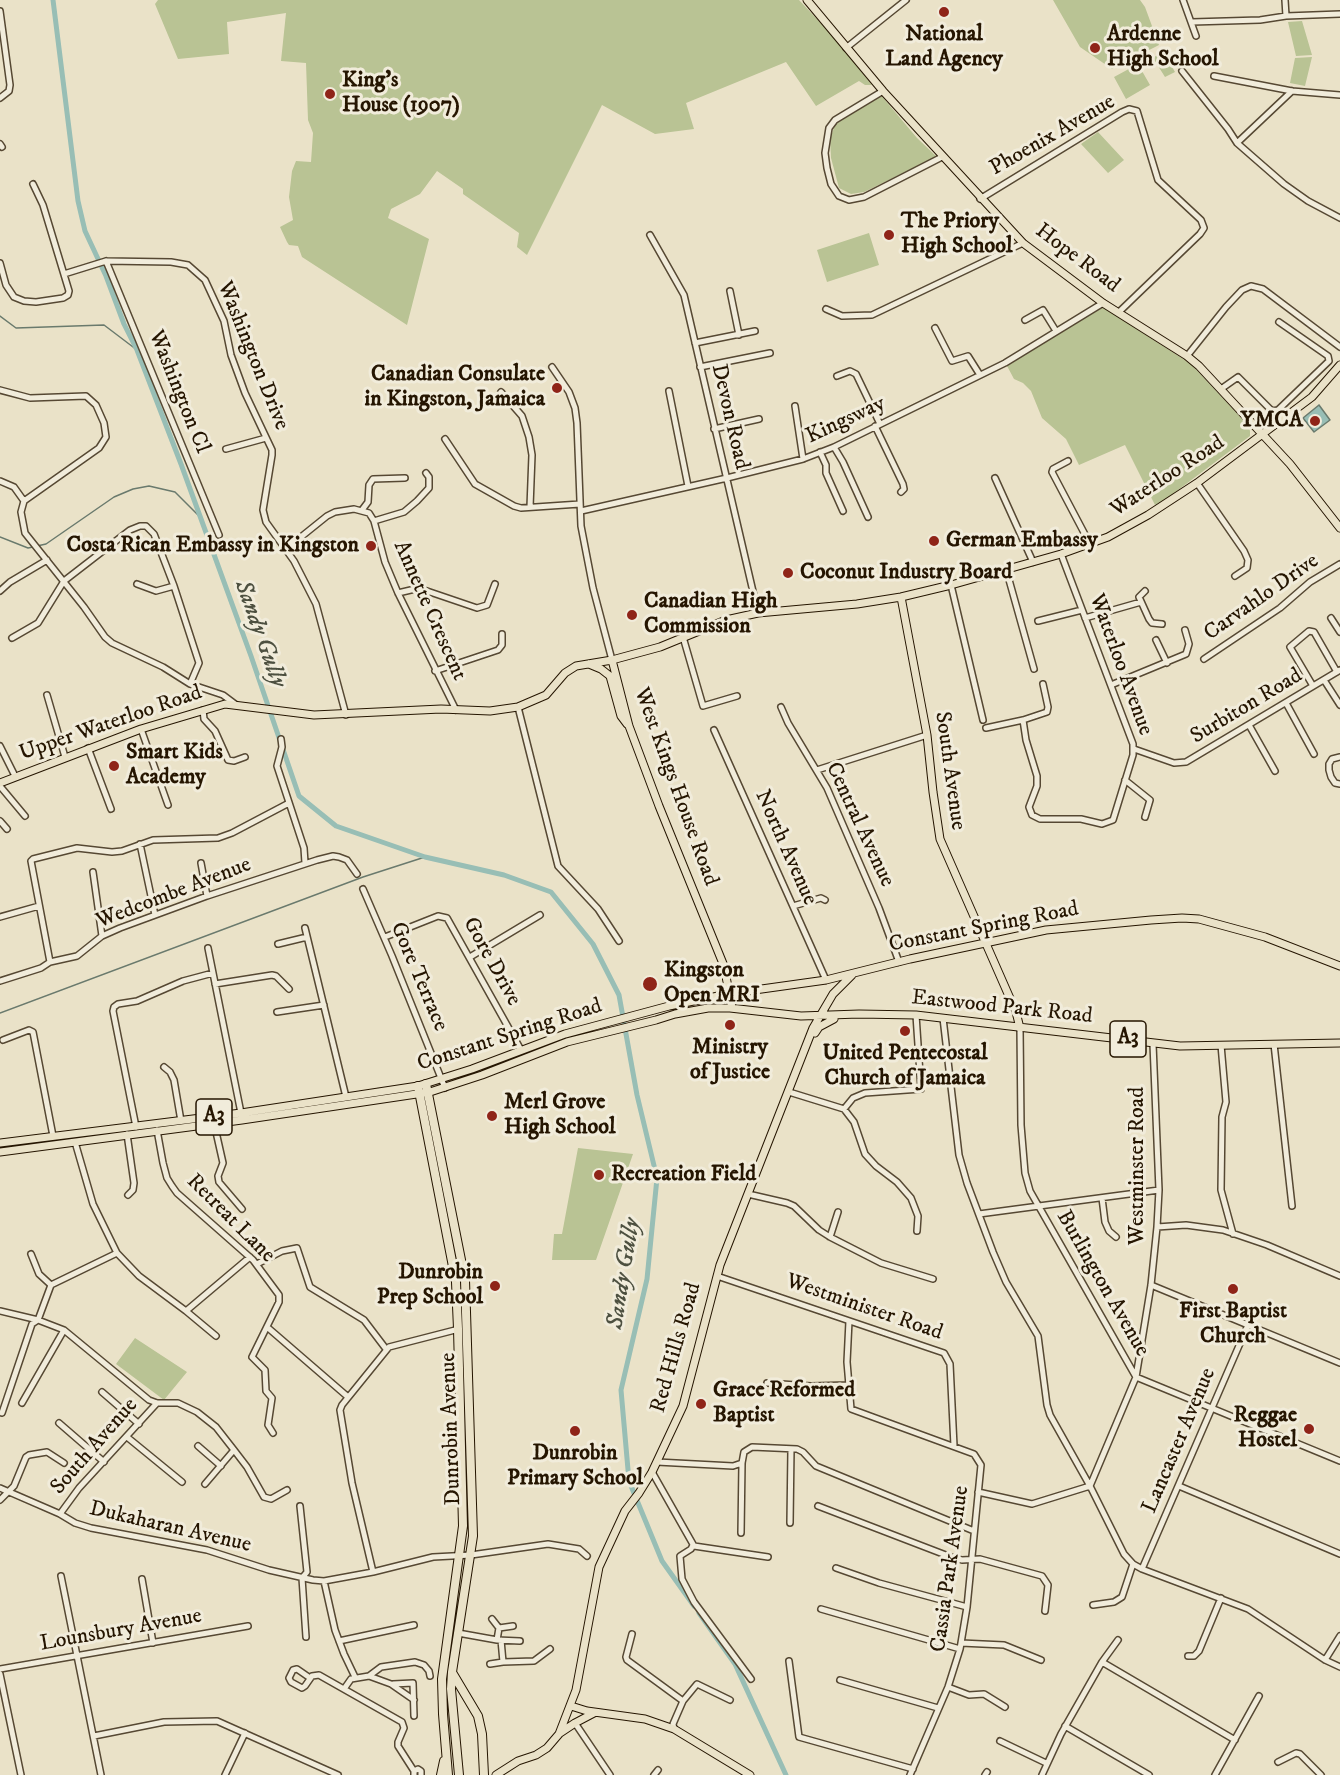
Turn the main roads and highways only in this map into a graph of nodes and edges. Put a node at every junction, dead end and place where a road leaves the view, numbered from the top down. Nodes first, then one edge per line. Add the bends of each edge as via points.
1 (807, 0) edge
2 (1340, 365) edge
3 (1263, 434) junction
4 (1340, 528) edge
5 (901, 597) junction
6 (612, 660) junction
7 (588, 664) junction
8 (346, 715) joint
9 (629, 726) junction
10 (0, 785) edge
11 (984, 943) junction
12 (724, 966) junction
13 (1339, 966) edge
14 (852, 975) junction
15 (730, 993) junction
16 (676, 1005) junction
17 (732, 1008) junction
18 (856, 1014) junction
19 (801, 1016) junction
20 (821, 1017) junction
21 (1020, 1028) junction
22 (1340, 1043) edge
23 (807, 1046) junction
24 (423, 1089) junction
25 (0, 1143) edge
26 (0, 1152) edge
27 (452, 1672) junction
28 (575, 1708) junction
29 (596, 1712) junction
30 (566, 1719) junction
31 (575, 1723) junction
32 (559, 1734) junction
33 (445, 1745) junction
34 (738, 1772) edge
35 (441, 1775) edge
36 (448, 1775) edge
37 (459, 1775) edge
38 (484, 1775) edge
39 (496, 1775) edge
40 (750, 1775) edge

1 - 3 main road, Hope Road via 883,91 1023,243 1102,303 1199,366
2 - 3 main road, Waterloo Road via 1312,397
3 - 4 main road, Hope Road
3 - 5 main road, Waterloo Road via 1197,483 1108,537 1061,554
5 - 6 main road, Waterloo Road via 758,613 726,620 660,647
5 - 11 main road, South Avenue via 927,735 940,839
6 - 7 main road, Waterloo Road
6 - 9 main road, West Kings House Road
7 - 8 main road, Waterloo Road via 570,669 546,695 518,707
7 - 9 main road via 610,676 621,716
8 - 10 main road, Upper Waterloo Road via 225,704 88,748
9 - 12 main road, West Kings House Road
11 - 13 main road, Constant Spring Road / A3 via 1046,930 1182,918 1210,921 1265,937
11 - 14 main road, Constant Spring Road / A3
11 - 21 main road, South Avenue
12 - 15 main road, West Kings House Road
12 - 16 main road via 723,990
14 - 15 main road, Constant Spring Road / A3
14 - 20 main road, Red Hills Road via 833,994
15 - 16 main road, Constant Spring Road / A3
15 - 17 main road, West Kings House Road
16 - 24 main road, Constant Spring Road / A3 via 565,1034
17 - 19 main road, Eastwood Park Road / A3
17 - 24 main road, Constant Spring Road / A3 via 692,1010 558,1044 445,1088
18 - 20 main road, Eastwood Park Road / A3
18 - 21 main road, Eastwood Park Road / A3 via 943,1018
18 - 23 main road via 828,1021 819,1027
19 - 20 main road, Eastwood Park Road / A3
19 - 23 main road via 808,1023
20 - 23 main road, Red Hills Road
21 - 22 main road, Eastwood Park Road / A3 via 1153,1044
23 - 28 main road, Red Hills Road via 717,1276 683,1406 657,1462 625,1510 599,1567
24 - 25 main road, Constant Spring Road / A3
24 - 26 main road, Constant Spring Road / A3
24 - 27 highway, Dunrobin Avenue via 465,1280 471,1556
24 - 33 highway, Dunrobin Avenue via 456,1282 458,1329 463,1526 442,1679
27 - 37 highway, Dunrobin Avenue
27 - 38 highway via 478,1716
28 - 29 main road
28 - 30 main road, Red Hills Road
28 - 31 main road
29 - 31 main road
29 - 34 main road via 645,1719 674,1729
30 - 31 main road
30 - 32 main road, Red Hills Road
31 - 32 main road
32 - 39 main road, Red Hills Road via 547,1748
33 - 35 highway
33 - 36 highway, Dunrobin Avenue
34 - 40 main road

